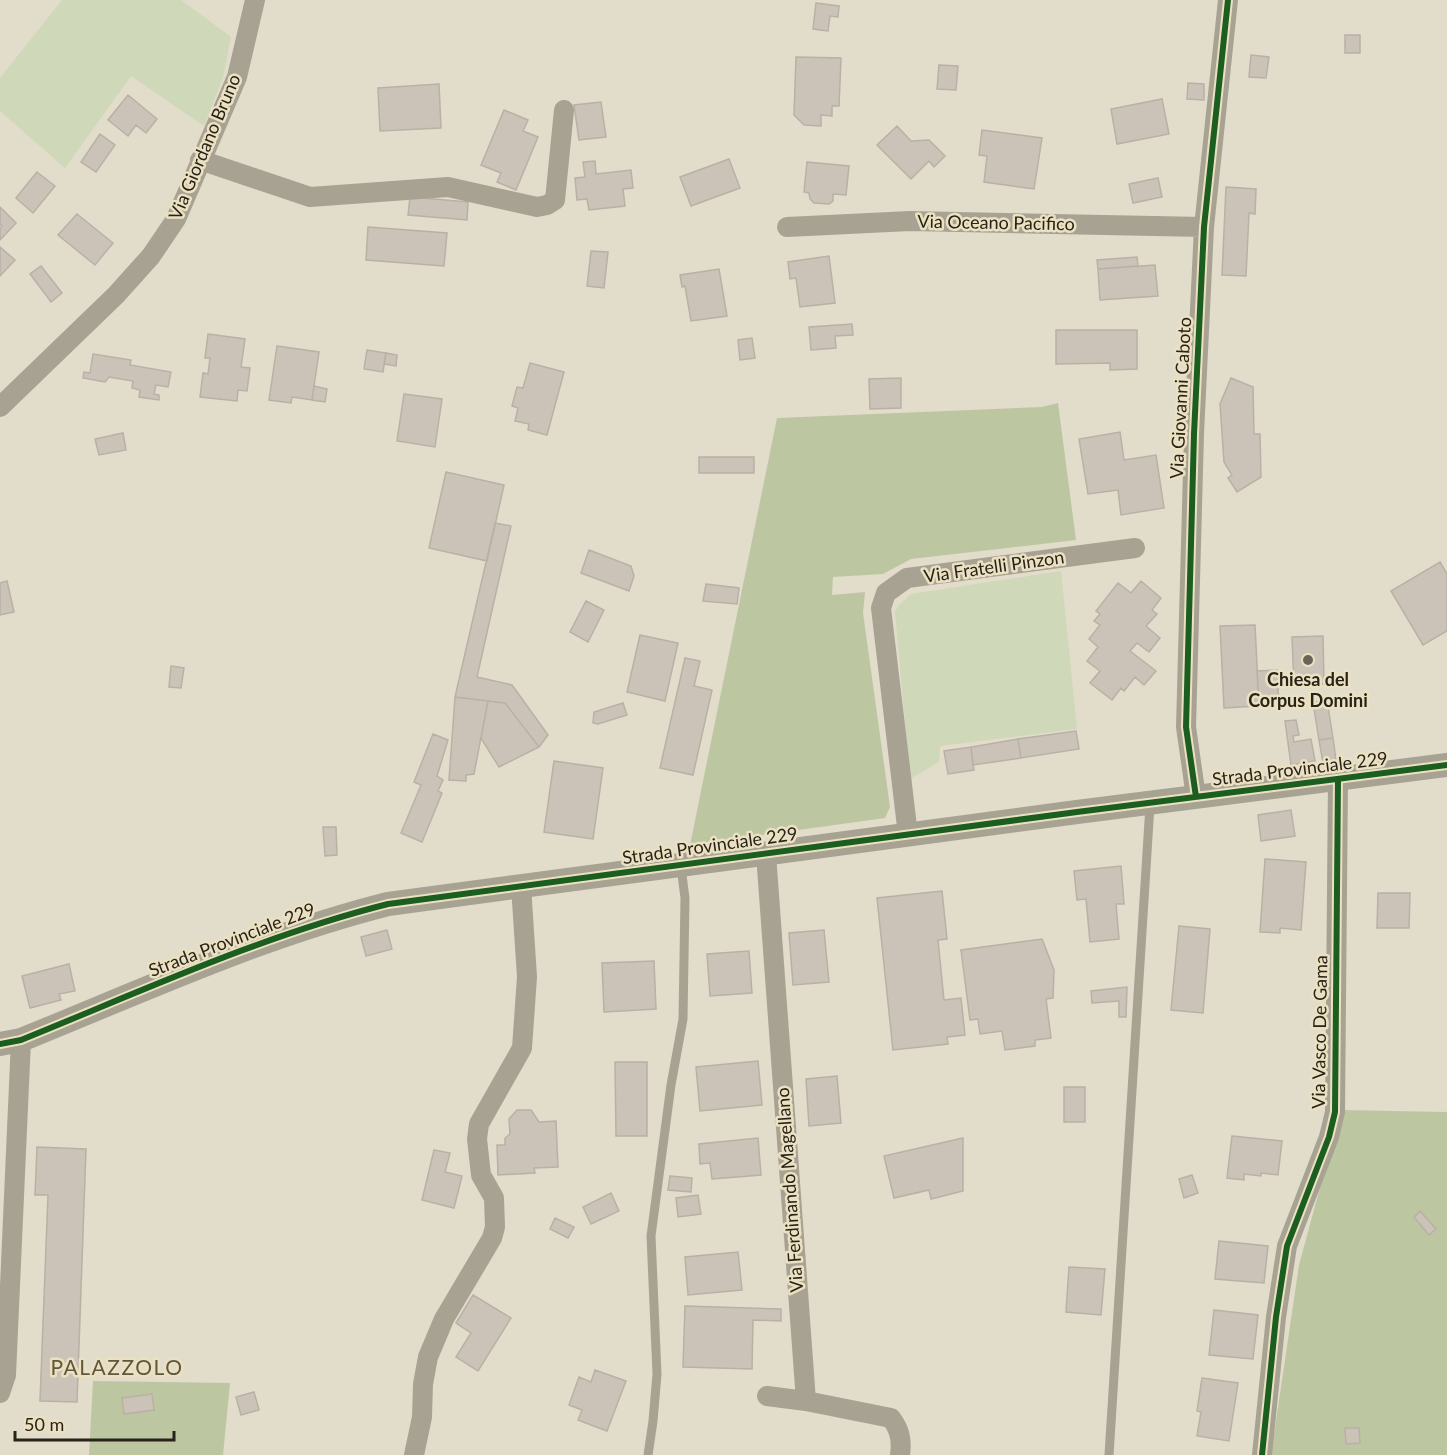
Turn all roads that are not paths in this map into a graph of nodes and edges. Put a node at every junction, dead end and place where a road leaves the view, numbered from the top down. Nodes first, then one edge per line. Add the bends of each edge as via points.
1 (255, 0) edge
2 (1228, 0) edge
3 (564, 110) dead end
4 (200, 160) junction
5 (787, 227) dead end
6 (1204, 228) junction
7 (0, 407) edge
8 (1135, 548) dead end
9 (1447, 765) edge
10 (1338, 779) junction
11 (1196, 797) junction
12 (1150, 803) junction
13 (908, 835) junction
14 (766, 854) junction
15 (681, 865) junction
16 (521, 886) junction
17 (10, 1042) edge
18 (0, 1393) edge
19 (767, 1396) dead end
20 (806, 1401) junction
21 (414, 1455) edge
22 (648, 1455) edge
23 (900, 1455) edge
24 (1109, 1455) edge
25 (1262, 1455) edge

1 - 4 street, Via Giordano Bruno via 237,77
2 - 6 street, Via Giovanni Caboto
3 - 4 street via 555,200 537,207 448,187 310,196
4 - 7 street, Via Giordano Bruno via 176,219 150,256 116,295
5 - 6 street, Via Oceano Pacifico via 910,221
6 - 11 street, Via Giovanni Caboto via 1186,727
8 - 13 street, Via Fratelli Pinzon via 907,579 886,592 881,608
9 - 10 street, Strada Provinciale 229
10 - 11 street, Strada Provinciale 229
10 - 25 street, Via Vasco De Gama via 1335,1112 1287,1246
11 - 12 street, Strada Provinciale 229
12 - 13 street, Strada Provinciale 229
12 - 24 lane
13 - 14 street, Strada Provinciale 229
14 - 15 street, Strada Provinciale 229
14 - 20 street, Via Ferdinando Magellano
15 - 16 street, Strada Provinciale 229
15 - 22 lane via 685,898 684,1019 651,1236 657,1374
16 - 17 street, Strada Provinciale 229 via 388,904 333,918 272,938
16 - 21 street via 527,977 522,1048 479,1124 477,1139 481,1175 494,1198 495,1227 444,1319 428,1358
17 - 18 street via 6,1375
19 - 20 street
20 - 23 street via 891,1418 902,1443

